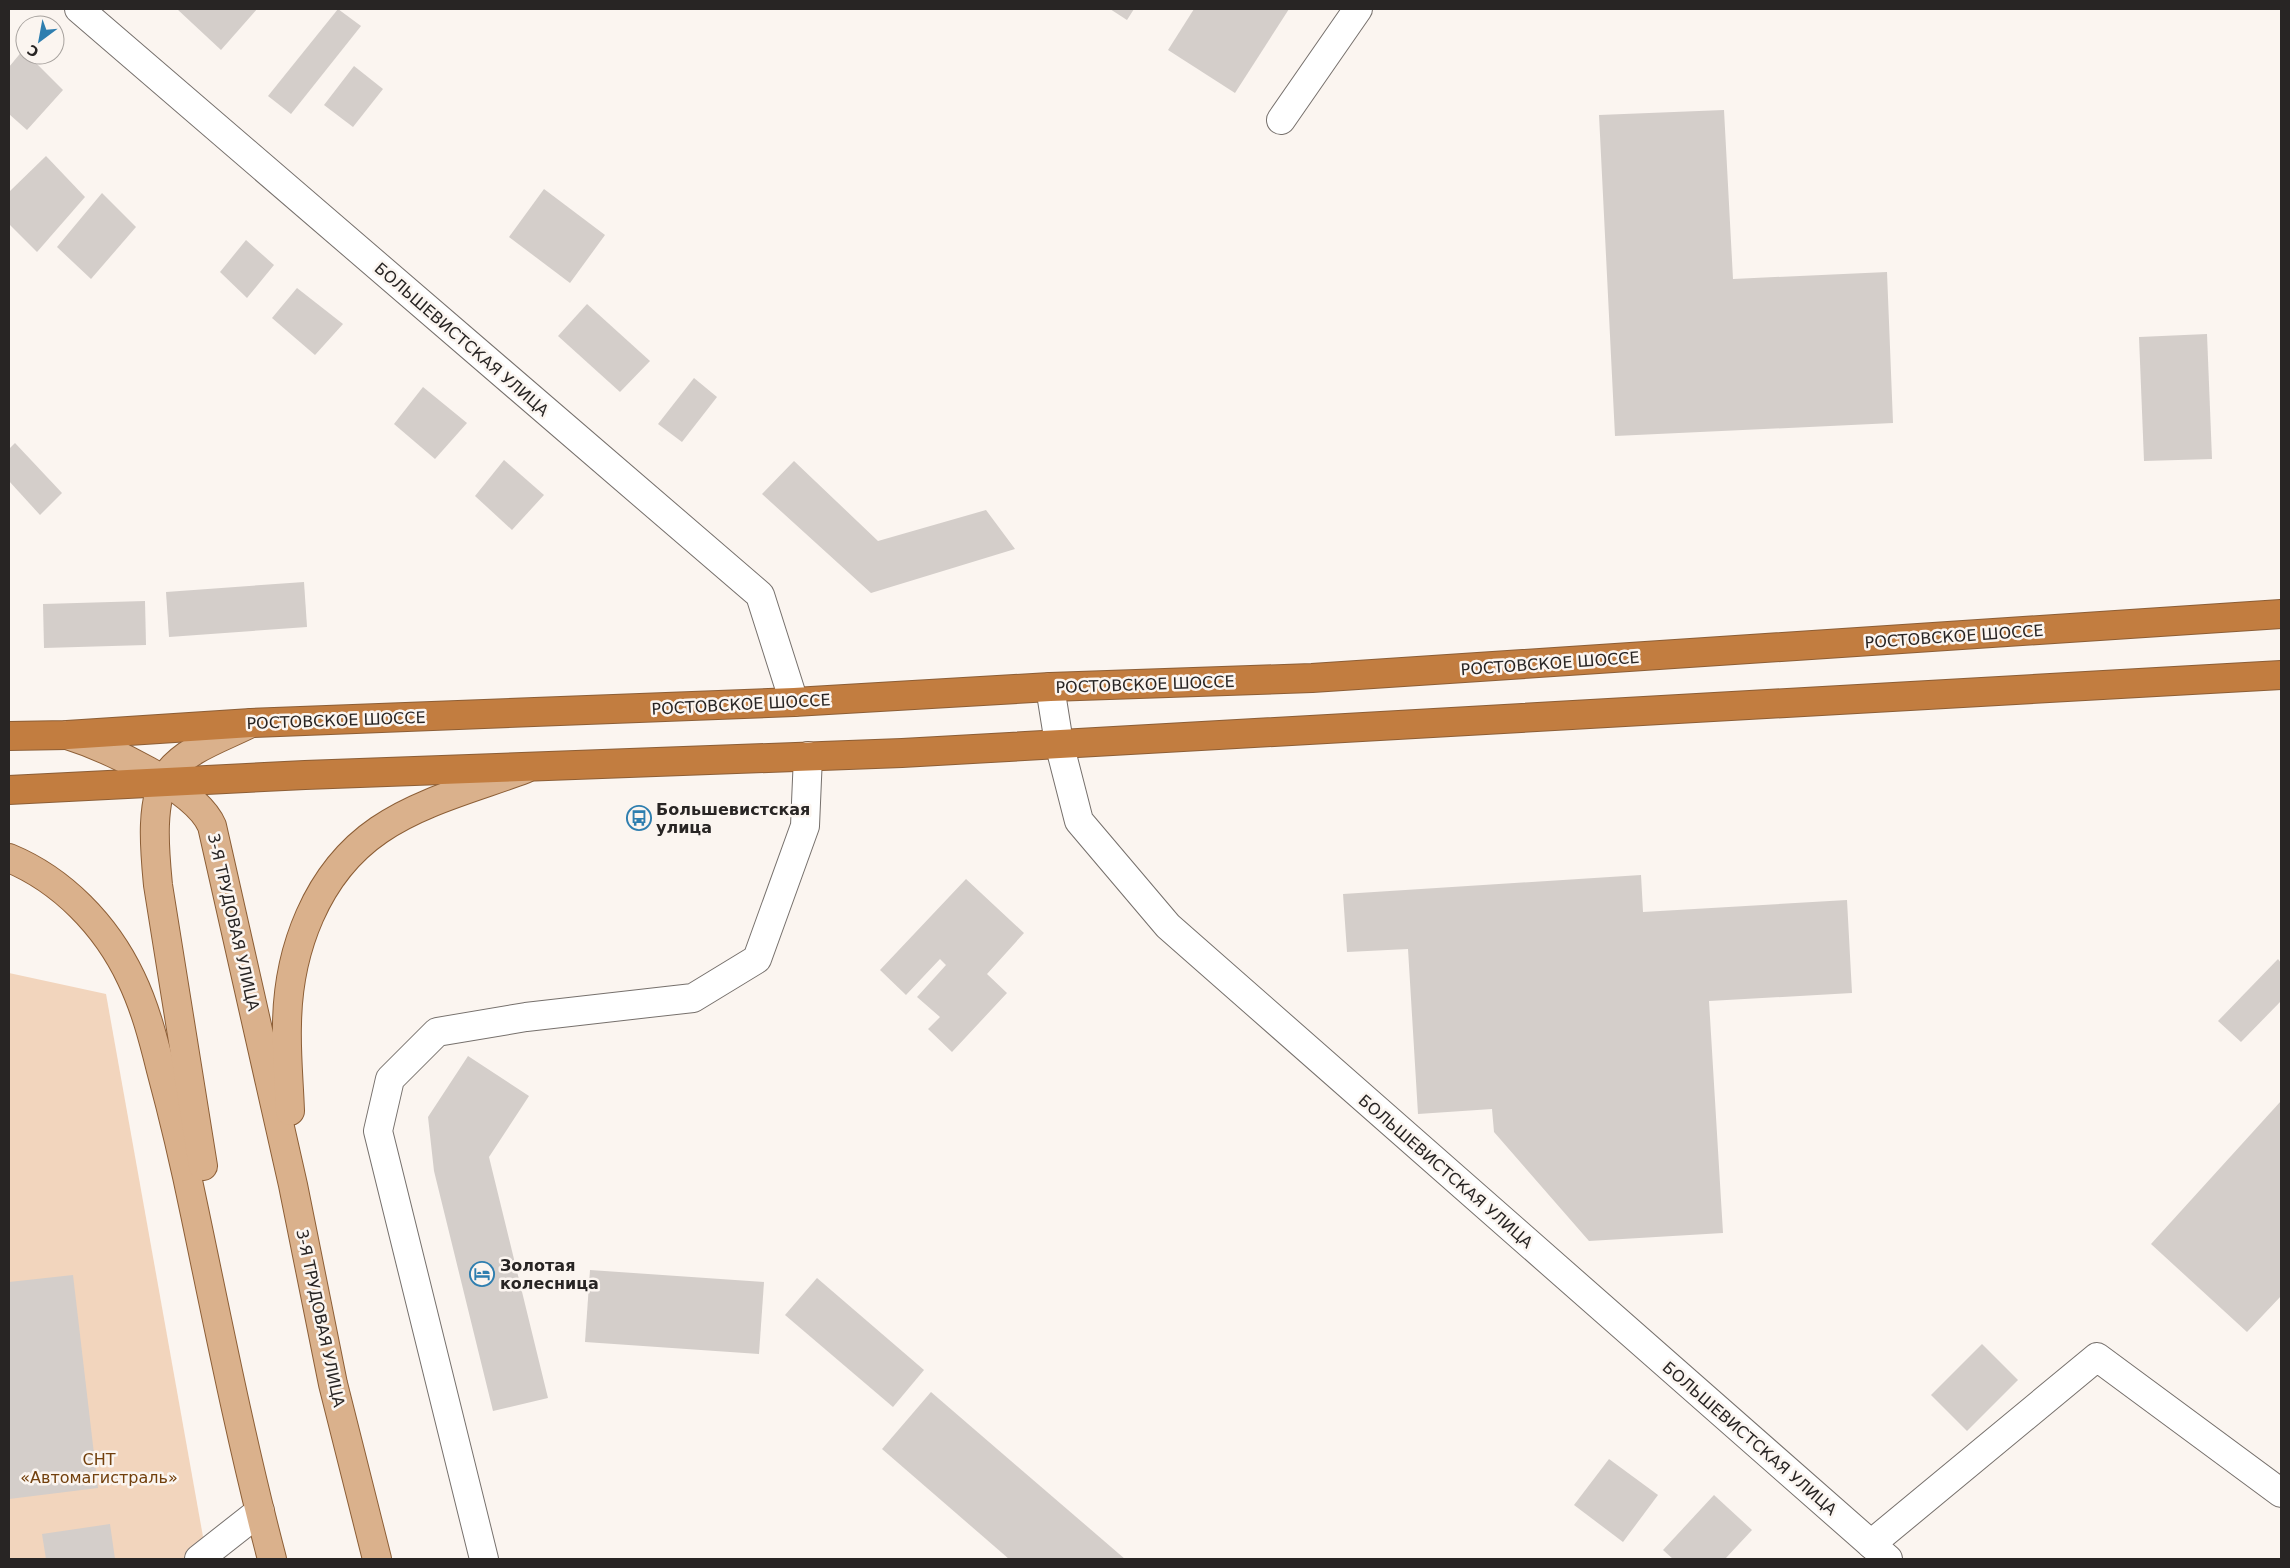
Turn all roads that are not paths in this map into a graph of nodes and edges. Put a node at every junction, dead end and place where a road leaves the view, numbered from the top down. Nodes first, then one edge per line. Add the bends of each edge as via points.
1 (78, 9) edge
2 (1358, 9) edge
3 (1281, 120) dead end
4 (2281, 614) edge
5 (2281, 674) edge
6 (1050, 686) junction
7 (794, 702) junction
8 (251, 724) junction
9 (67, 735) junction
10 (9, 736) edge
11 (1059, 743) junction
12 (808, 756) junction
13 (535, 766) junction
14 (163, 781) junction
15 (9, 790) edge
16 (9, 858) edge
17 (293, 1185) junction
18 (242, 1440) junction
19 (2281, 1493) edge
20 (260, 1511) junction
21 (1879, 1552) edge
22 (199, 1559) edge
23 (272, 1559) edge
24 (377, 1559) edge
25 (484, 1559) edge

1 - 7 street, БОЛЬШЕВИСТСКАЯ УЛИЦА via 760,596
2 - 3 street
4 - 6 highway, РОСТОВСКОЕ ШОССЕ via 1312,678
5 - 11 highway
6 - 7 highway, РОСТОВСКОЕ ШОССЕ
6 - 11 street, БОЛЬШЕВИСТСКАЯ УЛИЦА
7 - 8 highway, РОСТОВСКОЕ ШОССЕ
8 - 9 highway, РОСТОВСКОЕ ШОССЕ
8 - 14 main road via 200,748 177,764
9 - 10 highway, РОСТОВСКОЕ ШОССЕ
9 - 14 main road, 3-Я ТРУДОВАЯ УЛИЦА via 113,752
11 - 12 highway
11 - 21 street, БОЛЬШЕВИСТСКАЯ УЛИЦА via 1079,821 1168,926
12 - 13 highway
12 - 25 street via 805,826 757,959 693,998 526,1017 438,1032 390,1079 378,1131
13 - 14 highway
13 - 17 main road via 422,807 379,830 344,860 321,891 300,938 292,971 287,1023
14 - 15 highway
14 - 17 main road, 3-Я ТРУДОВАЯ УЛИЦА via 202,809 212,826
14 - 18 main road via 156,818 158,885 188,1065
16 - 18 main road via 26,865 77,902 98,926 131,977 146,1015 180,1140
17 - 24 main road, 3-Я ТРУДОВАЯ УЛИЦА via 334,1384
18 - 20 main road
19 - 21 street via 2097,1357
20 - 22 street
20 - 23 main road

